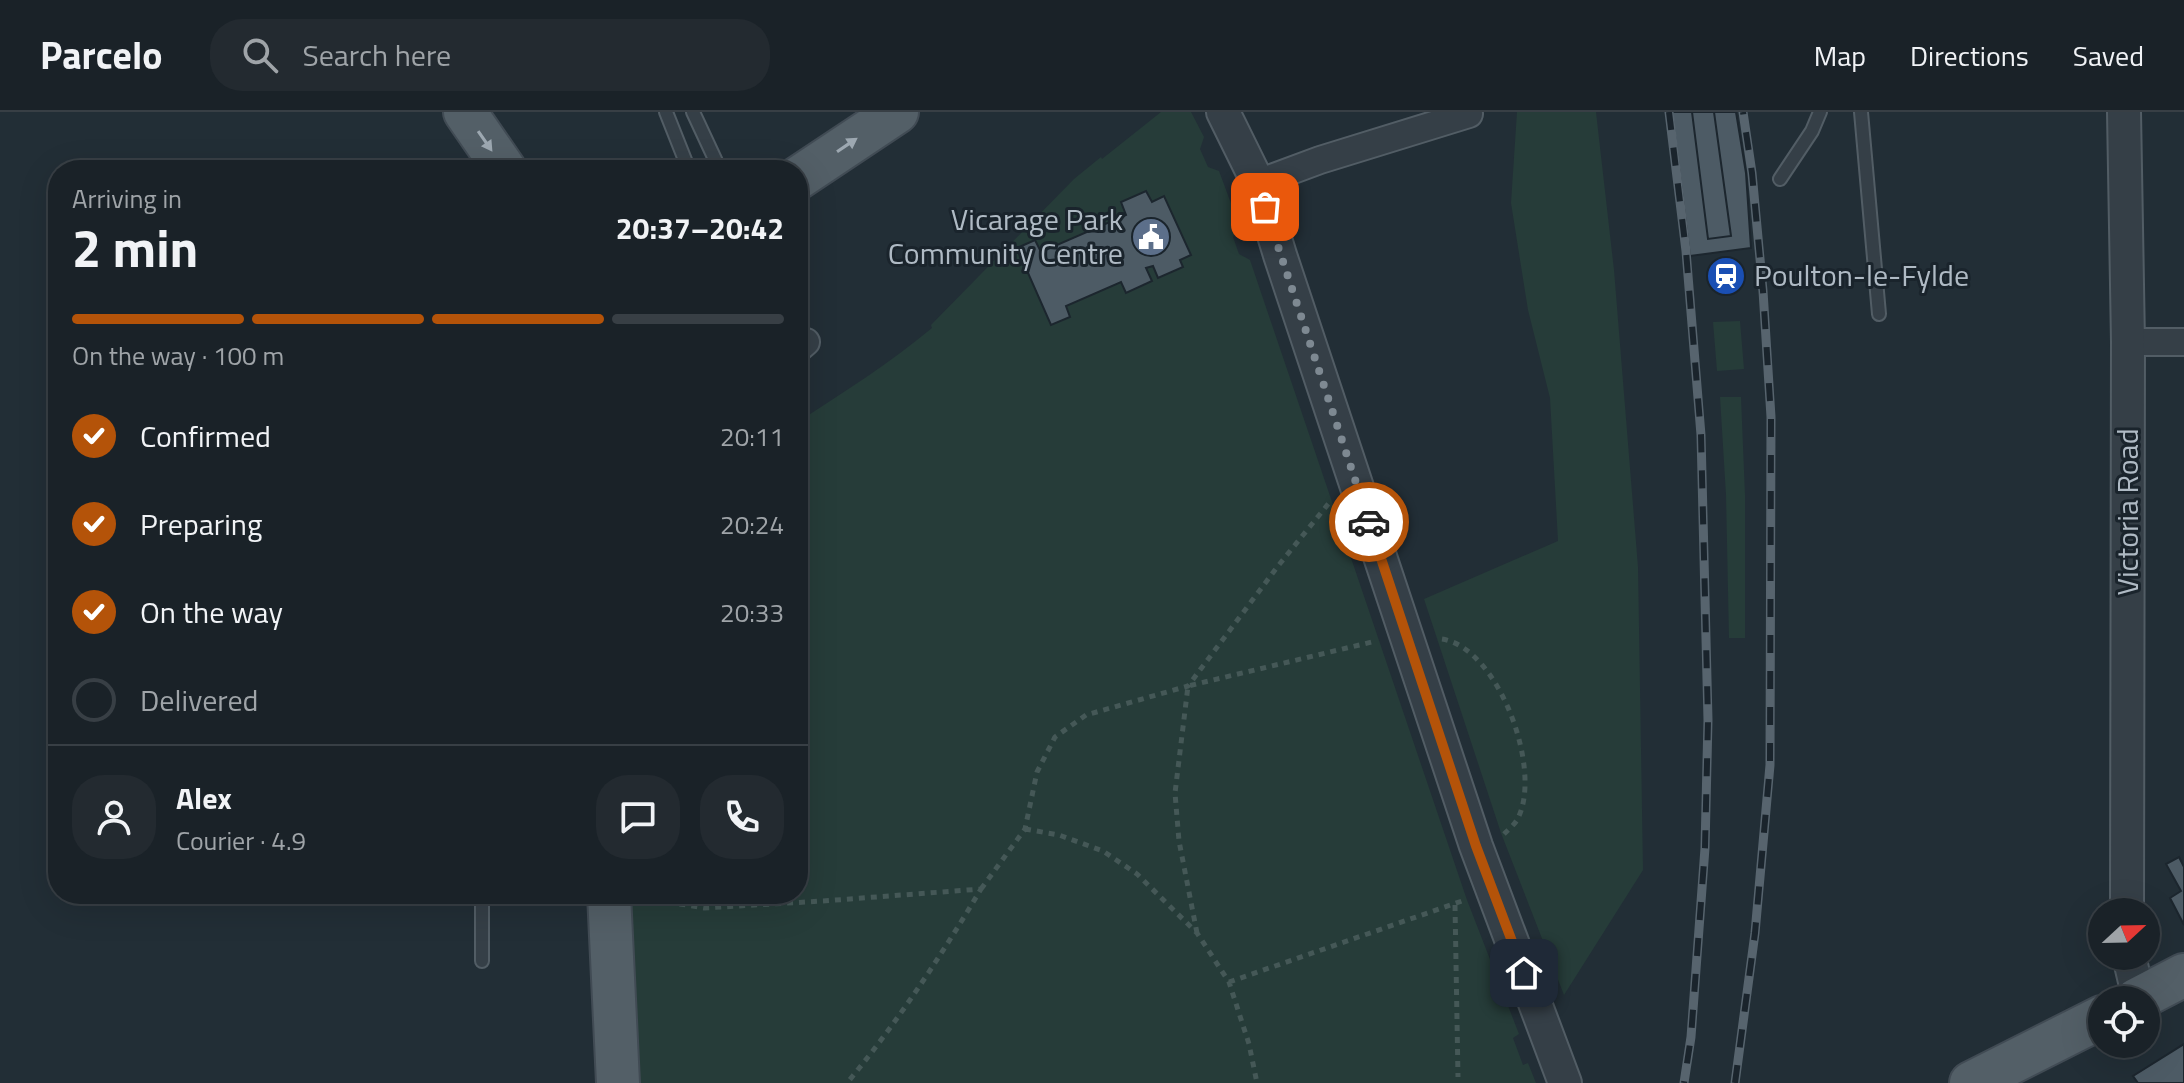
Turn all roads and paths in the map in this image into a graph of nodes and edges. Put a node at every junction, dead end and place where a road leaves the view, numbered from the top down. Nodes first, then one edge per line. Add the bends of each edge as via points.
1 (465, 112) edge
2 (666, 112) edge
3 (693, 112) edge
4 (897, 112) edge
5 (1223, 112) edge
6 (1820, 112) edge
7 (1861, 112) edge
8 (2124, 112) edge
9 (1469, 114) edge
10 (498, 160) edge
11 (685, 160) edge
12 (715, 160) edge
13 (808, 171) edge
14 (1780, 179) dead end
15 (1258, 183) junction
16 (1879, 314) dead end
17 (2128, 342) junction
18 (2184, 342) edge
19 (1353, 474) junction
20 (1408, 640) junction
21 (1188, 686) junction
22 (1025, 829) junction
23 (1476, 846) junction
24 (981, 889) junction
25 (1493, 891) junction
26 (2127, 898) edge
27 (808, 902) edge
28 (482, 904) edge
29 (622, 904) edge
30 (679, 904) edge
31 (772, 904) edge
32 (1455, 905) junction
33 (1197, 933) junction
34 (482, 961) dead end
35 (2184, 975) edge
36 (1229, 982) junction
37 (2160, 988) edge
38 (2088, 1024) edge
39 (1458, 1077) dead end
40 (618, 1083) edge
41 (847, 1083) edge
42 (1257, 1083) edge
43 (1565, 1083) edge
44 (1971, 1083) edge

1 -> 10 main road
2 - 11 lane
3 - 12 lane
13 -> 4 main road
5 - 15 street
6 - 14 lane
7 - 16 lane
8 - 17 street, Victoria Road
9 - 15 street
15 - 19 street
17 - 18 street
17 - 26 street, Victoria Road
19 - 20 street
19 - 21 path
20 - 21 path
20 - 23 street
20 - 23 path via 1452,641 1469,651 1500,688 1510,711 1523,762 1523,801 1517,820 1505,833
21 - 22 path via 1086,715 1055,737 1037,772
21 - 33 path via 1175,793
22 - 24 path
22 - 33 path via 1103,851 1137,874
23 - 25 street
24 - 27 path
24 - 41 path via 874,1051
25 - 32 path
25 - 43 street
28 - 34 lane
29 - 40 main road
30 - 31 path
32 - 36 path
32 - 39 path
33 - 36 path
35 - 37 main road
36 - 42 path
38 - 44 main road

